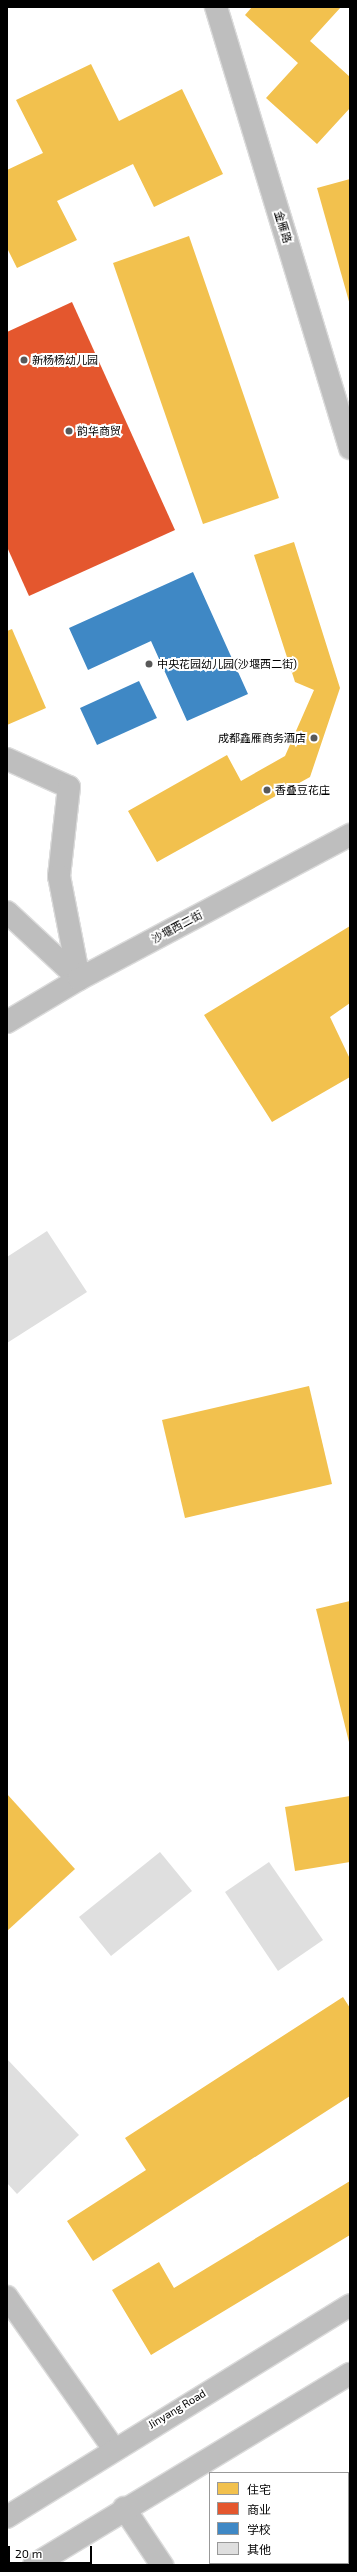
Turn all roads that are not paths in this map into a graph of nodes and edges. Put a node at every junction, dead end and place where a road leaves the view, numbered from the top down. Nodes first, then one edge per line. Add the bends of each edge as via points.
1 (216, 7) edge
2 (350, 448) edge
3 (7, 759) edge
4 (350, 835) edge
5 (7, 912) edge
6 (79, 979) junction
7 (7, 1022) edge
8 (7, 2297) edge
9 (350, 2305) edge
10 (350, 2374) edge
11 (113, 2448) junction
12 (124, 2508) junction
13 (7, 2516) edge
14 (34, 2565) edge
15 (162, 2565) edge

1 - 2 street, 金雁路
3 - 6 street via 69,787 59,876
4 - 6 street, 沙堰西二街
5 - 6 street
6 - 7 street, 沙堰西二街
8 - 11 street
9 - 11 street, Jinyang Road
10 - 12 street
11 - 13 street, Jinyang Road
12 - 14 street
12 - 15 street

